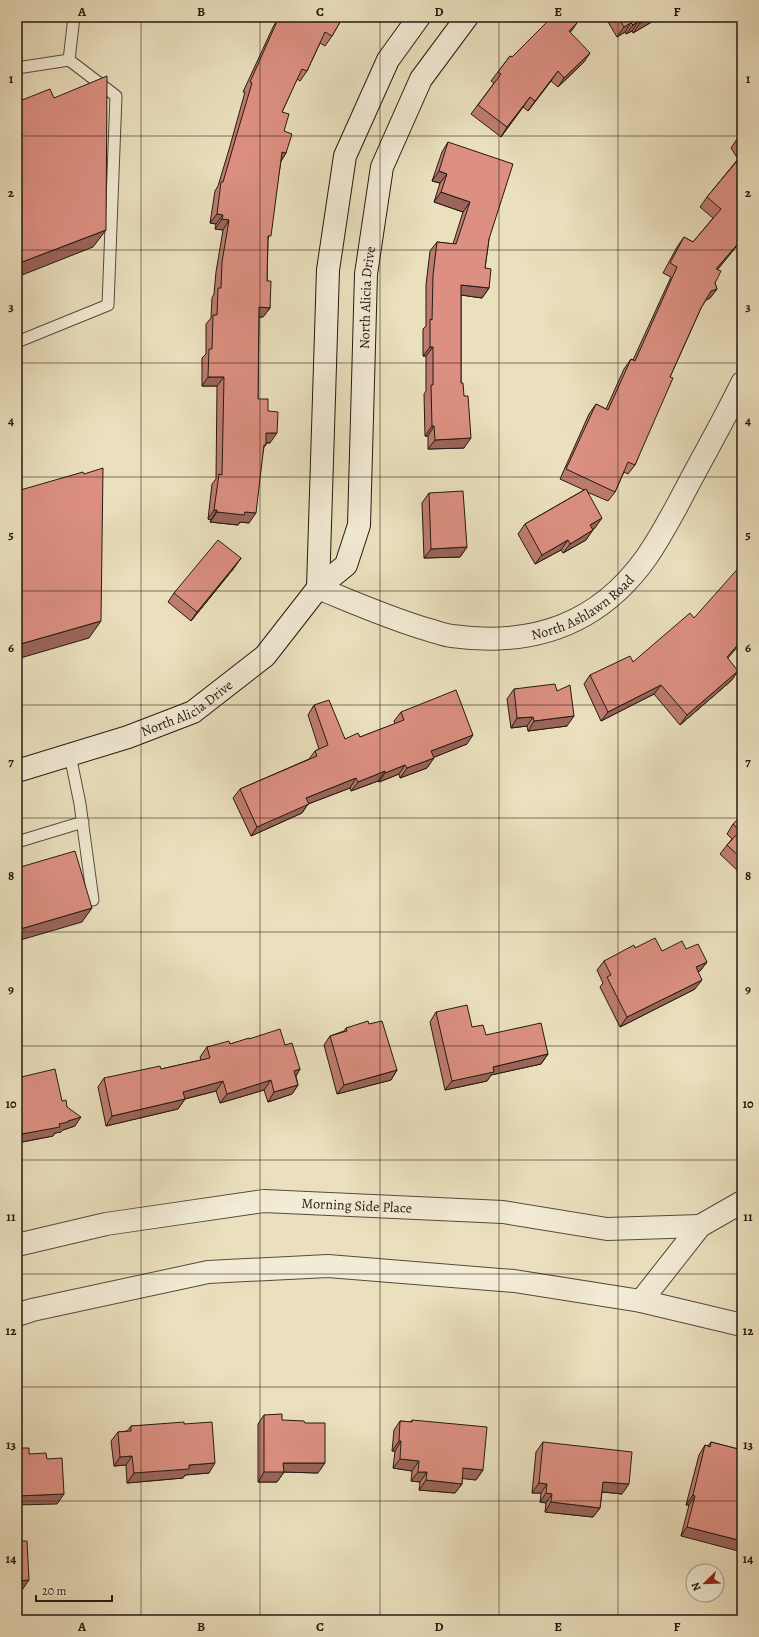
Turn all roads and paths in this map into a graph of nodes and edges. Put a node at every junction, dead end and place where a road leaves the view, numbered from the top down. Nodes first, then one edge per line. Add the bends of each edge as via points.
1 (74, 17) edge
2 (419, 17) edge
3 (467, 17) edge
4 (69, 60) junction
5 (17, 68) edge
6 (17, 342) edge
7 (740, 393) edge
8 (318, 588) junction
9 (70, 755) junction
10 (17, 771) edge
11 (83, 822) junction
12 (17, 842) edge
13 (93, 900) dead end
14 (742, 1202) edge
15 (700, 1226) junction
16 (17, 1245) edge
17 (641, 1301) junction
18 (17, 1315) edge
19 (742, 1325) edge

1 - 4 lane
2 - 8 street via 388,60 345,156 328,270
3 - 8 street, North Alicia Drive via 421,79 382,167 366,274 359,525 346,565
4 - 5 lane
4 - 6 lane via 116,96 108,305
7 - 8 street, North Ashlawn Road via 645,559 606,602 580,619 552,630 522,637 489,639 451,636 411,625
8 - 9 street, North Alicia Drive via 264,656 193,712 128,737
9 - 10 street, North Alicia Drive
9 - 11 lane
11 - 12 lane
11 - 13 lane
14 - 15 street, Morning Side Place
15 - 16 street, Morning Side Place via 606,1229 503,1212 264,1201 106,1224
15 - 17 street, Morning Side Place
17 - 18 street via 514,1281 328,1266 208,1272
17 - 19 street

